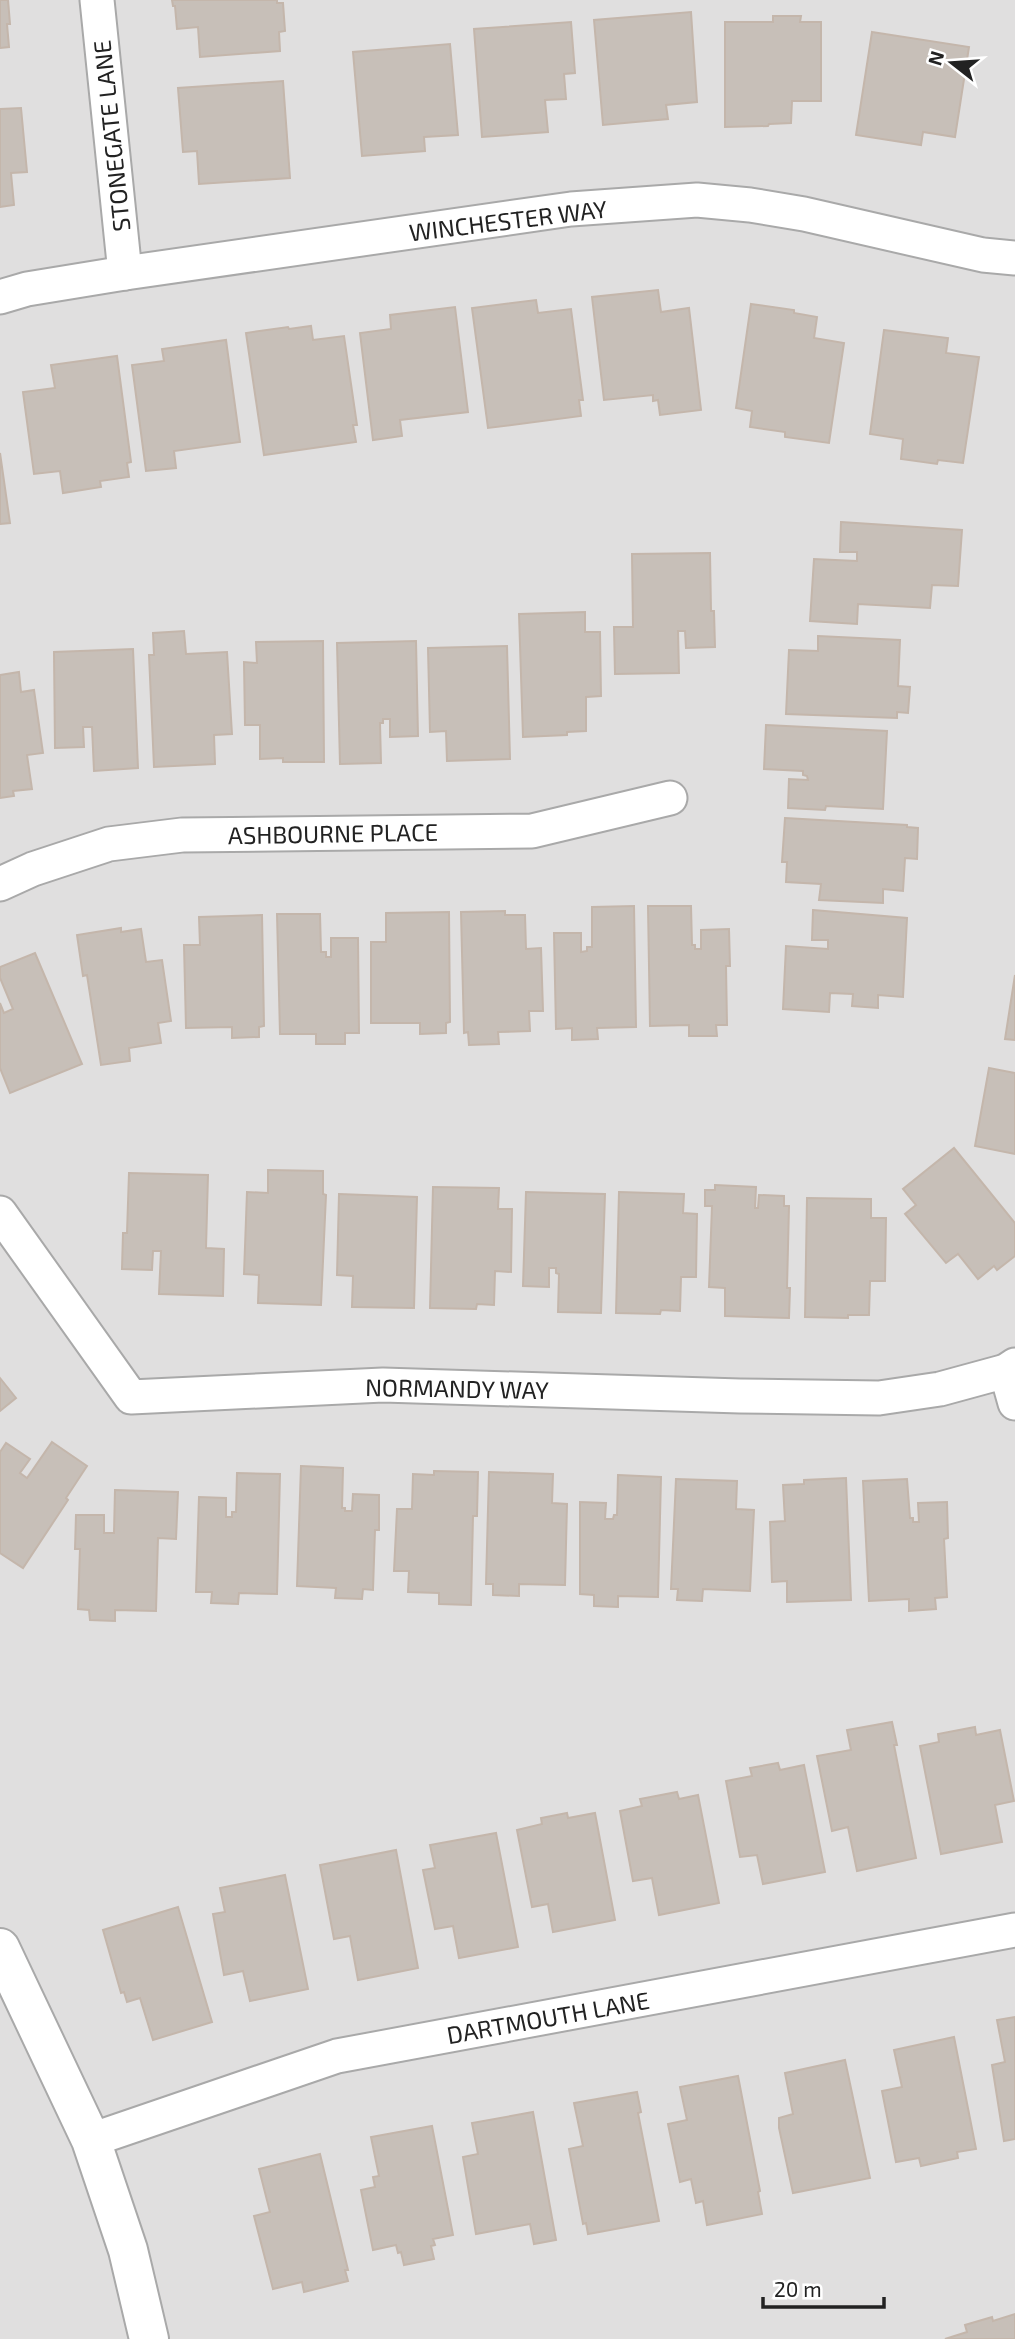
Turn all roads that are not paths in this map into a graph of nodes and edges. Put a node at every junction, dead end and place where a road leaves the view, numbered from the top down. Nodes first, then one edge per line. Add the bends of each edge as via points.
1 (97, 0) edge
2 (1015, 258) edge
3 (125, 273) junction
4 (0, 297) edge
5 (670, 798) dead end
6 (0, 884) edge
7 (0, 1213) edge
8 (1010, 1368) edge
9 (1015, 1403) edge
10 (1015, 1930) edge
11 (0, 1948) edge
12 (91, 2140) junction
13 (149, 2339) edge

1 - 3 street, STONEGATE LANE
2 - 3 street, WINCHESTER WAY via 983,255 804,214 697,200 570,209
3 - 4 street, WINCHESTER WAY
5 - 6 street, ASHBOURNE PLACE via 532,831 182,835 109,844
7 - 8 street, NORMANDY WAY via 131,1397 383,1385 879,1398 940,1389
8 - 9 street
10 - 12 street, DARTMOUTH LANE via 337,2056
11 - 12 street
12 - 13 street via 128,2250

